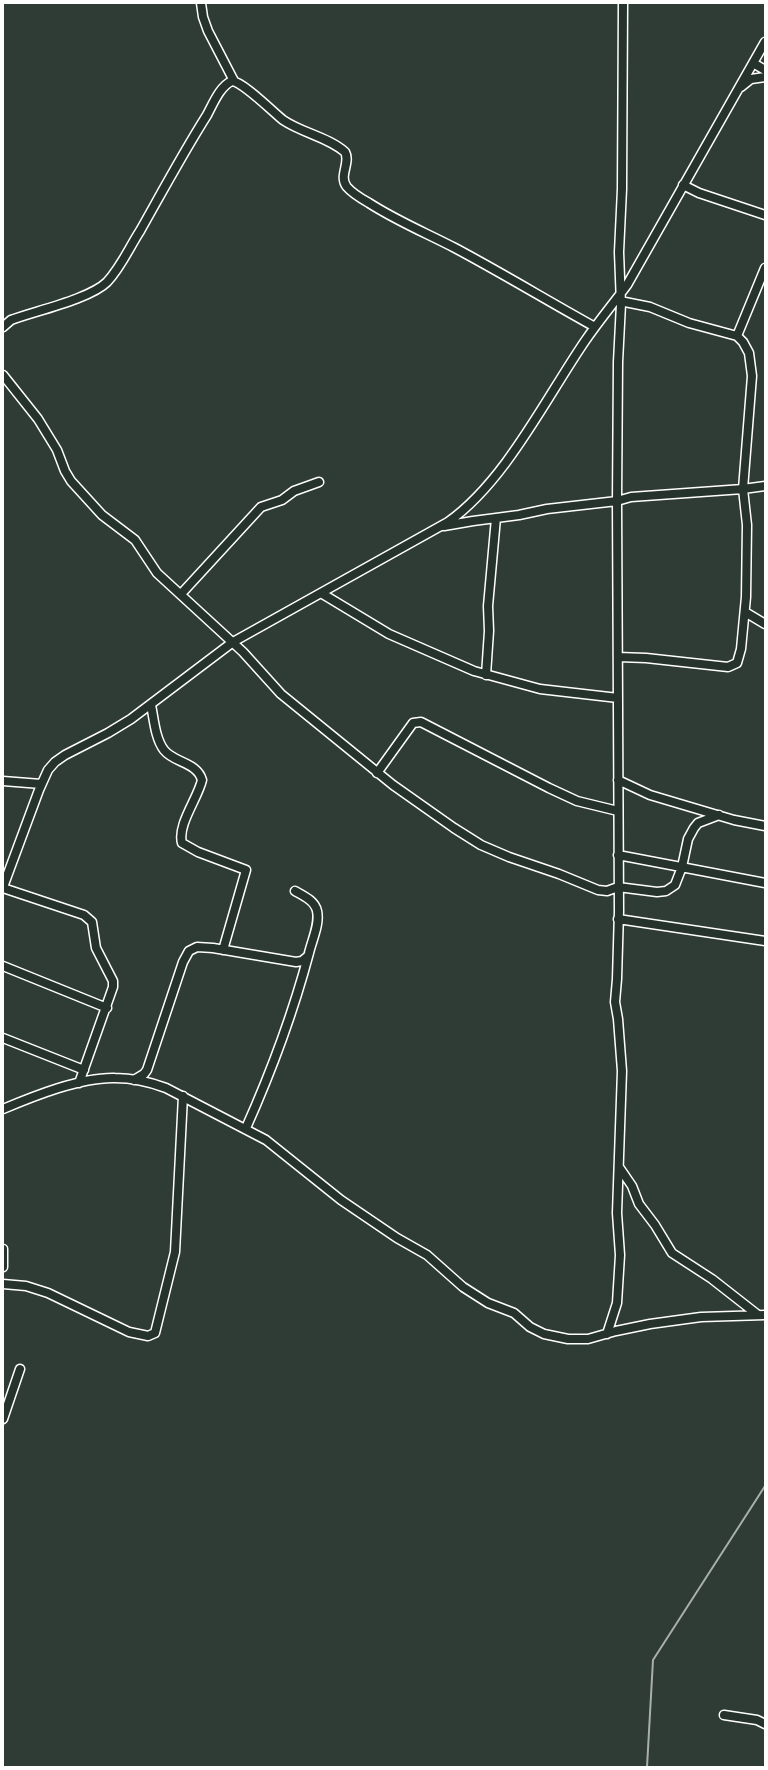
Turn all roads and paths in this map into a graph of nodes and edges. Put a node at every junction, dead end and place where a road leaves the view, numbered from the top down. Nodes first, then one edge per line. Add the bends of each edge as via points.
1 (201, 3) edge
2 (623, 3) edge
3 (765, 42) edge
4 (753, 63) junction
5 (765, 70) edge
6 (765, 77) edge
7 (234, 81) junction
8 (739, 88) junction
9 (683, 185) junction
10 (765, 215) edge
11 (765, 268) edge
12 (620, 298) junction
13 (3, 327) edge
14 (595, 327) junction
15 (737, 336) junction
16 (3, 375) edge
17 (320, 482) dead end
18 (765, 486) edge
19 (743, 489) junction
20 (617, 501) junction
21 (496, 518) junction
22 (438, 528) junction
23 (321, 593) junction
24 (181, 594) junction
25 (745, 612) junction
26 (765, 624) edge
27 (233, 642) junction
28 (618, 657) junction
29 (486, 675) junction
30 (618, 698) junction
31 (151, 704) junction
32 (377, 773) junction
33 (618, 780) junction
34 (3, 781) edge
35 (41, 784) junction
36 (618, 811) junction
37 (718, 815) junction
38 (765, 826) edge
39 (618, 855) junction
40 (682, 867) junction
41 (765, 883) edge
42 (3, 887) edge
43 (618, 888) junction
44 (295, 891) dead end
45 (618, 919) junction
46 (765, 941) edge
47 (223, 950) junction
48 (308, 956) junction
49 (3, 966) edge
50 (107, 1008) junction
51 (3, 1038) edge
52 (84, 1070) junction
53 (134, 1080) junction
54 (79, 1083) junction
55 (183, 1096) junction
56 (3, 1109) edge
57 (246, 1128) junction
58 (619, 1167) junction
59 (3, 1254) edge
60 (3, 1267) edge
61 (3, 1284) edge
62 (761, 1315) edge
63 (607, 1334) junction
64 (20, 1369) dead end
65 (3, 1420) edge
66 (724, 1715) dead end
67 (765, 1724) edge

1 - 7 street via 208,31
2 - 12 street
3 - 4 street
4 - 5 street
4 - 8 street
6 - 8 street via 752,79
7 - 13 street via 226,84 216,99 124,257 106,282 80,296 11,320
7 - 14 street via 285,121 345,152 345,182 364,200 394,219 456,248
8 - 9 street
9 - 10 street via 699,193
9 - 12 street
11 - 15 street
12 - 14 street via 607,309
12 - 15 street via 689,323
12 - 20 street
14 - 22 street via 498,472 463,511
15 - 19 street via 749,353 752,376
16 - 24 street via 42,424 71,481 102,515 135,540 151,566
17 - 24 street via 261,507
18 - 19 street
19 - 20 street via 631,497
19 - 25 street via 747,540
20 - 21 street
20 - 28 street
21 - 22 street
21 - 29 street via 488,606
22 - 23 street
23 - 27 street
23 - 29 street via 389,634
24 - 27 street
25 - 26 street
25 - 28 street via 741,649 737,663 732,667
27 - 31 street
27 - 32 street via 281,694
28 - 30 street
29 - 30 street via 540,689
30 - 33 street
31 - 35 street via 108,733 55,762
31 - 47 street via 161,746 199,772 202,780 184,824 182,843 198,852 245,869 246,872
32 - 36 street via 413,723 421,722 577,801
32 - 43 street via 481,845 598,890
33 - 36 street
33 - 37 street via 650,795
34 - 35 street
35 - 42 street
36 - 39 street
37 - 38 street
37 - 40 street via 698,823 694,828 688,839
39 - 40 street
39 - 43 street
40 - 41 street
40 - 43 street via 675,885 666,891
42 - 50 street via 84,915 90,920 96,948 113,981
43 - 45 street
44 - 48 street via 309,899 318,912
45 - 46 street
45 - 58 street via 618,979 615,1002 622,1071
47 - 48 street via 296,962
47 - 53 street via 198,947 186,954 147,1070
48 - 57 street via 284,1033
49 - 50 street
50 - 52 street
51 - 52 street
52 - 54 street
53 - 54 street via 115,1078
53 - 55 street via 157,1085
54 - 56 street
55 - 57 street
55 - 61 street via 175,1252 155,1333 148,1336 129,1332 48,1293 26,1286
57 - 63 street via 266,1140 355,1210 427,1255 455,1282 488,1303 514,1313 530,1327 544,1334 568,1339 595,1338
58 - 62 street via 632,1186 639,1204 672,1253
58 - 63 street via 619,1276 616,1308
59 - 60 street
62 - 63 street via 689,1318 632,1327
64 - 65 street
66 - 67 street via 757,1720

